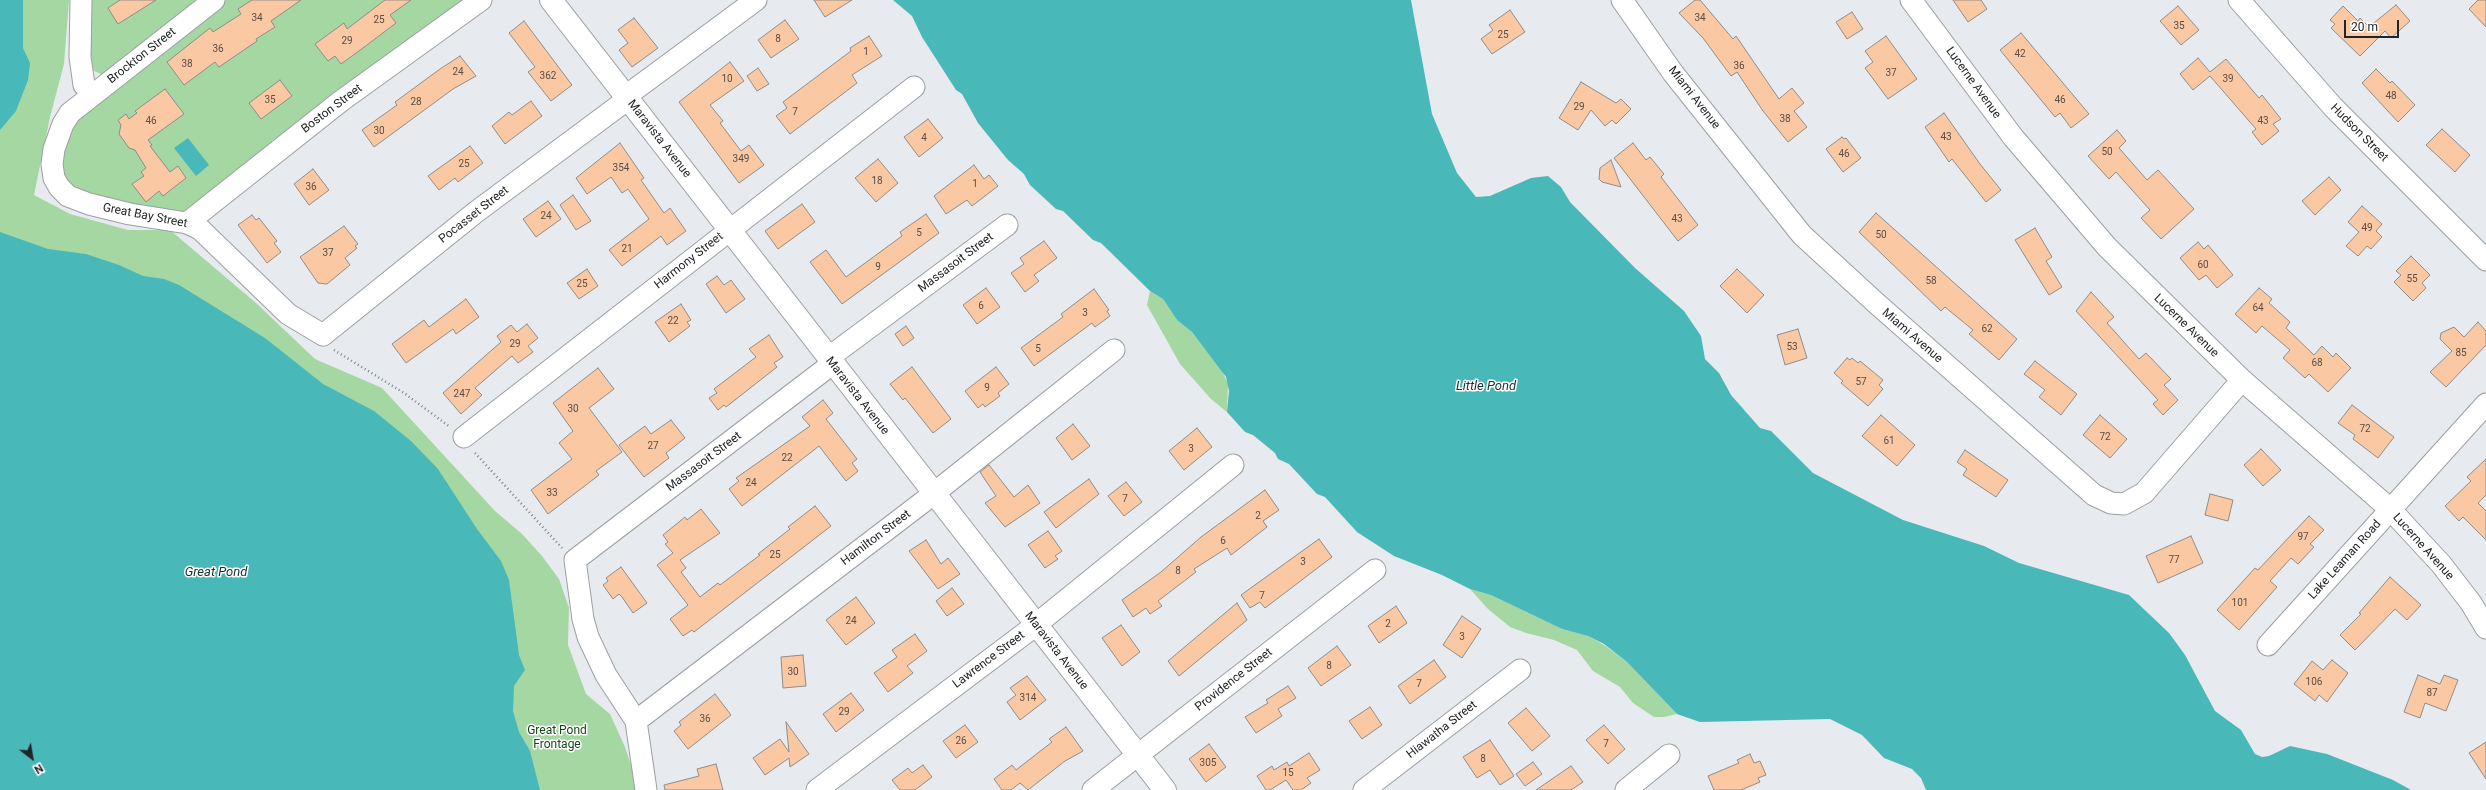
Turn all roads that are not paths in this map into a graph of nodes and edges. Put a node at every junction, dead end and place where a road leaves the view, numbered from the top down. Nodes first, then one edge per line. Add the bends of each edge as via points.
1 (81, 0) edge
2 (214, 0) edge
3 (481, 0) edge
4 (551, 0) edge
5 (756, 0) edge
6 (1622, 0) edge
7 (1912, 0) edge
8 (2239, 0) edge
9 (84, 85) dead end
10 (914, 87) dead end
11 (627, 98) junction
12 (70, 113) joint
13 (187, 223) junction
14 (1007, 225) dead end
15 (729, 230) junction
16 (2486, 260) edge
17 (324, 335) joint
18 (1114, 350) dead end
19 (830, 361) junction
20 (2242, 380) junction
21 (2486, 404) edge
22 (464, 437) dead end
23 (1233, 465) dead end
24 (933, 493) junction
25 (2390, 510) junction
26 (1375, 570) dead end
27 (1036, 625) junction
28 (2486, 628) edge
29 (2268, 645) dead end
30 (1520, 670) dead end
31 (636, 721) junction
32 (1137, 755) junction
33 (1669, 755) dead end
34 (646, 790) edge
35 (817, 790) edge
36 (1093, 790) edge
37 (1165, 790) edge
38 (1364, 790) edge
39 (1626, 790) edge

1 - 9 street via 80,56
2 - 12 street, Brockton Street
3 - 13 street, Boston Street via 341,101
4 - 11 main road, Maravista Avenue
5 - 11 street, Pocasset Street
6 - 20 street, Miami Avenue via 1673,72 1802,235 2094,495 2111,503 2124,504 2144,493
7 - 20 street, Lucerne Avenue via 2013,137 2107,247
8 - 16 street, Hudson Street via 2333,107
10 - 15 street, Harmony Street
11 - 15 main road, Maravista Avenue
11 - 17 street, Pocasset Street via 476,212
12 - 13 street, Great Bay Street via 58,136 52,164 58,187 68,196 89,204 130,214
13 - 17 street, Great Bay Street via 200,229 236,267 288,314
14 - 19 street, Massasoit Street
15 - 19 main road, Maravista Avenue
15 - 22 street, Harmony Street
18 - 24 street, Hamilton Street
19 - 24 main road, Maravista Avenue
19 - 31 street, Massasoit Street via 575,560 588,637 606,675
20 - 25 street, Lucerne Avenue
21 - 25 street, Lake Leaman Road
23 - 27 street, Lawrence Street
24 - 27 main road, Maravista Avenue
24 - 31 street, Hamilton Street
25 - 28 street, Lucerne Avenue via 2441,564 2471,603
25 - 29 street, Lake Leaman Road
26 - 32 street, Providence Street
27 - 32 main road, Maravista Avenue
27 - 35 street, Lawrence Street
30 - 38 street, Hiawatha Street
31 - 34 street
32 - 36 street, Providence Street
32 - 37 main road, Maravista Avenue
33 - 39 street

